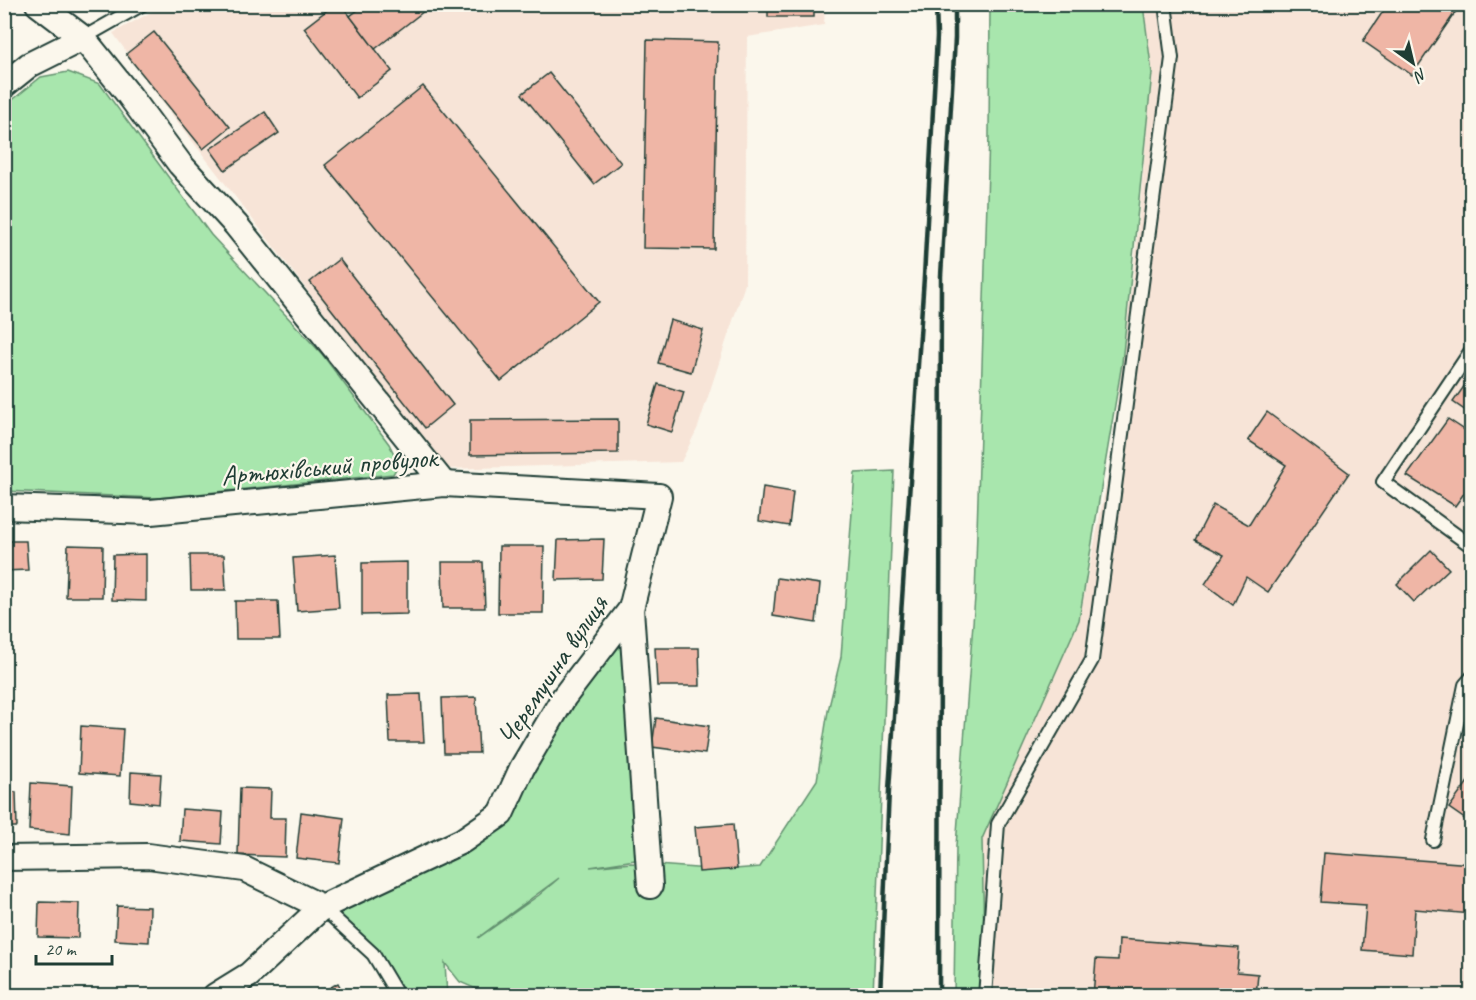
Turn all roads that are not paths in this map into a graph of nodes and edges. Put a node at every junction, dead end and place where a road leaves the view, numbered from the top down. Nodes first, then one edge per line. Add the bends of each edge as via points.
1 (38, 4) edge
2 (143, 4) edge
3 (1166, 4) edge
4 (83, 38) junction
5 (4, 85) edge
6 (1472, 349) edge
7 (444, 484) junction
8 (659, 496) joint
9 (4, 507) edge
10 (1472, 544) edge
11 (632, 609) junction
12 (1472, 676) edge
13 (1432, 840) dead end
14 (4, 858) edge
15 (650, 886) dead end
16 (322, 907) junction
17 (215, 996) edge
18 (398, 996) edge
19 (986, 996) edge

1 - 4 street
2 - 4 lane
3 - 19 lane via 1172,58 1092,660 998,824
4 - 5 street via 29,65
4 - 7 street via 180,164 236,225
6 - 10 lane via 1383,482
7 - 8 street, Артюхівський провулок
7 - 9 street, Артюхівський провулок via 151,512
8 - 11 street, Черемушна вулиця
11 - 15 street
11 - 16 street, Черемушна вулиця via 564,697 522,768 501,814 462,841
12 - 13 lane via 1465,685
14 - 16 street via 148,856 244,869
16 - 17 street, Черемушна вулиця via 249,975
16 - 18 lane via 373,954

